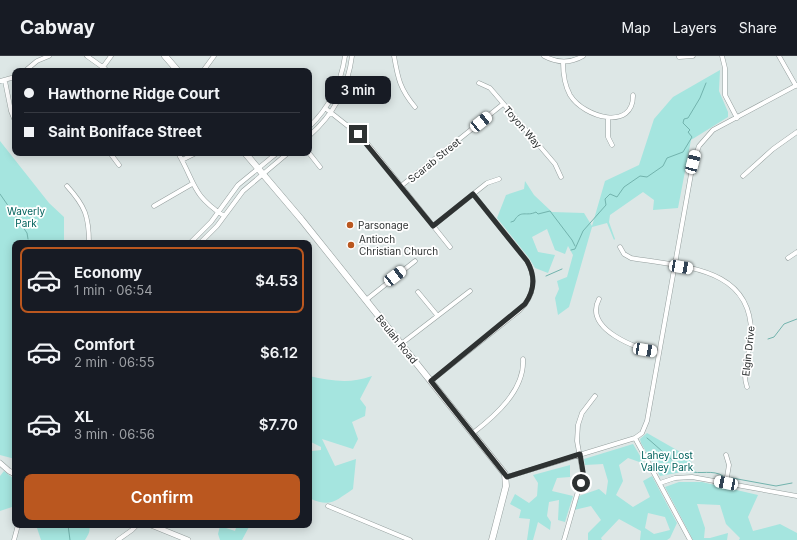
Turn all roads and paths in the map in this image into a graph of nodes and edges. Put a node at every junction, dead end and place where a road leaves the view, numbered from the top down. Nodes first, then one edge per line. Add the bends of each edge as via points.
1 (48, 56) edge
2 (87, 56) edge
3 (111, 56) edge
4 (165, 56) edge
5 (214, 56) edge
6 (345, 56) edge
7 (352, 56) edge
8 (394, 56) edge
9 (544, 56) edge
10 (583, 56) edge
11 (693, 56) edge
12 (722, 56) edge
13 (779, 56) edge
14 (679, 57) edge
15 (563, 62) junction
16 (102, 67) joint
17 (29, 68) edge
18 (175, 68) edge
19 (205, 68) edge
20 (12, 78) edge
21 (2, 81) edge
22 (479, 83) dead end
23 (796, 86) edge
24 (633, 95) dead end
25 (504, 104) junction
26 (415, 107) dead end
27 (325, 108) junction
28 (331, 113) junction
29 (12, 114) edge
30 (608, 118) junction
31 (737, 118) junction
32 (312, 123) edge
33 (797, 132) edge
34 (312, 133) edge
35 (612, 146) dead end
36 (112, 156) edge
37 (180, 156) edge
38 (190, 156) edge
39 (248, 156) edge
40 (273, 156) edge
41 (284, 156) edge
42 (311, 156) edge
43 (182, 160) junction
44 (119, 165) dead end
45 (320, 167) dead end
46 (258, 168) junction
47 (263, 174) junction
48 (743, 176) dead end
49 (561, 177) dead end
50 (499, 179) dead end
51 (192, 184) junction
52 (68, 186) dead end
53 (401, 186) junction
54 (473, 194) junction
55 (154, 206) dead end
56 (218, 212) junction
57 (224, 216) junction
58 (433, 226) junction
59 (89, 240) edge
60 (193, 240) edge
61 (203, 240) edge
62 (450, 247) dead end
63 (620, 247) dead end
64 (797, 252) edge
65 (788, 258) dead end
66 (415, 261) dead end
67 (674, 266) junction
68 (470, 291) dead end
69 (418, 292) dead end
70 (599, 299) dead end
71 (366, 300) junction
72 (437, 315) junction
73 (401, 344) junction
74 (658, 352) junction
75 (523, 359) dead end
76 (431, 381) junction
77 (747, 387) dead end
78 (595, 396) dead end
79 (473, 433) junction
80 (635, 438) junction
81 (580, 454) junction
82 (726, 455) dead end
83 (0, 463) edge
84 (12, 473) edge
85 (507, 477) junction
86 (660, 483) junction
87 (726, 483) junction
88 (797, 496) edge
89 (328, 506) dead end
90 (17, 528) edge
91 (134, 528) edge
92 (158, 528) edge
93 (14, 540) edge
94 (118, 540) edge
95 (188, 540) edge
96 (410, 540) edge
97 (492, 540) edge
98 (564, 540) edge
99 (690, 540) edge

1 - 17 street
2 - 16 street
3 - 16 street
4 - 18 main road
5 - 19 street
6 - 27 street via 339,82
7 - 28 street via 346,85
8 - 26 street via 399,83
9 - 15 street
10 - 15 street
11 - 14 street
12 - 31 street via 725,68 725,95
13 - 23 street
15 - 30 street via 565,82 573,100 588,112
20 - 21 street
21 - 29 street
22 - 25 street, Toyon Way via 490,88
23 - 31 street
24 - 30 street via 632,104 626,111
25 - 49 street, Toyon Way via 555,164
25 - 53 street, Scarab Street
27 - 28 street
27 - 32 street
28 - 34 street
28 - 53 street via 358,134
30 - 35 street via 608,138
31 - 67 street via 708,135 695,154
33 - 48 street
36 - 44 street
37 - 43 street
38 - 43 street
39 - 46 main road, Beulah Road
40 - 46 street
41 - 47 street
42 - 45 street
43 - 51 street
46 - 47 main road, Beulah Road
46 - 56 street via 233,190
47 - 57 street via 238,195
47 - 71 main road, Beulah Road
50 - 54 street via 487,183
51 - 55 street
51 - 56 street via 200,197
52 - 59 street via 86,211
53 - 58 street
54 - 58 street
54 - 76 street via 527,261 532,271 532,289 520,310
56 - 57 street
56 - 60 street
57 - 61 street
58 - 62 street
63 - 67 street, Elgin Drive via 624,254 631,258
64 - 65 street
66 - 71 street
67 - 74 street
67 - 77 street, Elgin Drive via 701,270 721,278 734,287 743,298 751,323 751,339 744,377
68 - 72 street
69 - 72 street
70 - 74 street via 596,306 597,314 607,330 630,345
71 - 73 main road, Beulah Road
72 - 73 street
73 - 76 main road, Beulah Road
74 - 80 street via 646,424 642,433
75 - 79 street via 521,374 505,405
76 - 79 main road, Beulah Road
78 - 81 street via 582,413 578,425 577,441
79 - 85 main road, Beulah Road
80 - 81 street
80 - 86 street
81 - 85 street
81 - 98 street via 583,474
82 - 87 street via 729,465
83 - 84 street
85 - 97 main road
86 - 87 street via 688,477
86 - 99 street
87 - 88 street
89 - 96 street
90 - 93 street
91 - 94 street
92 - 95 street

